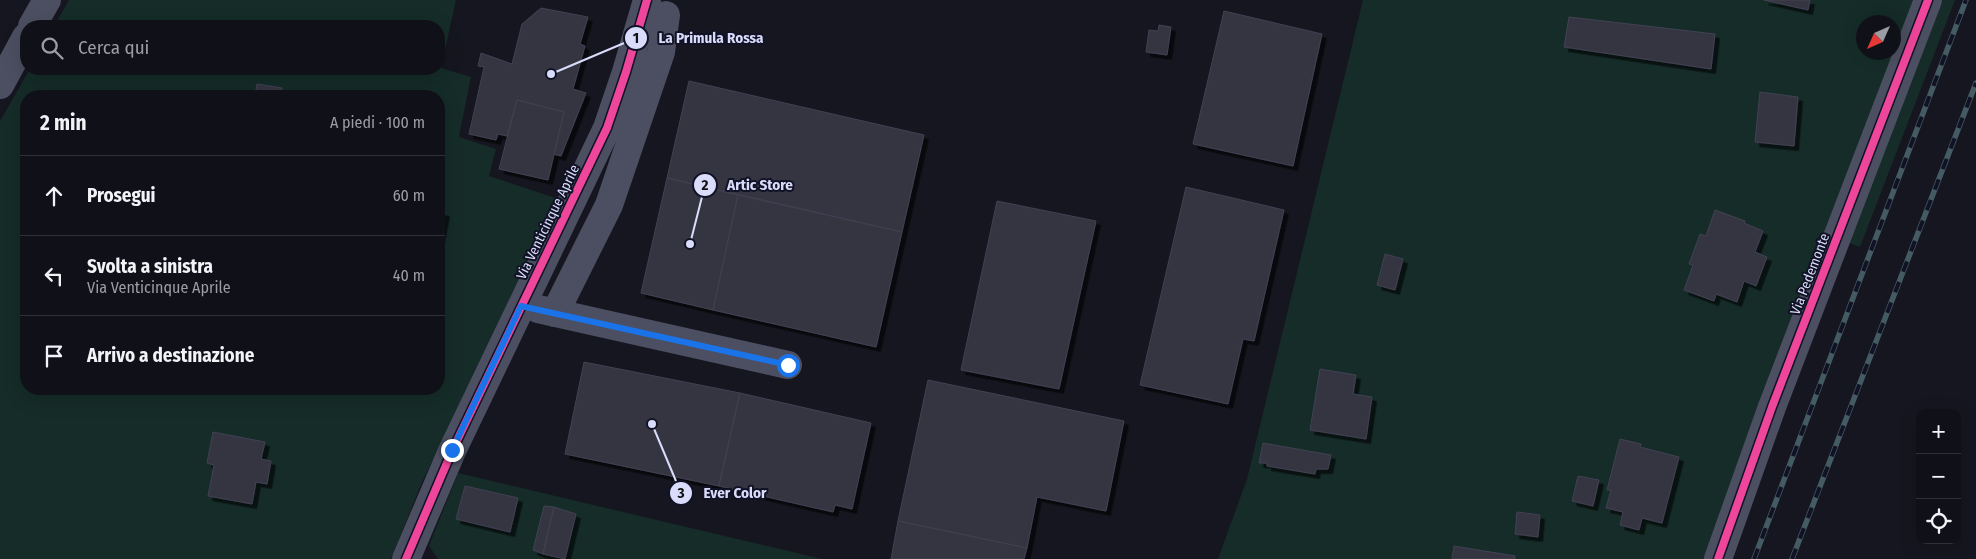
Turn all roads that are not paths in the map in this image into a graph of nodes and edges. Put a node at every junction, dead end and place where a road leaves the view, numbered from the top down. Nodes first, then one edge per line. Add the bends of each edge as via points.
1 (47, 0) edge
2 (1928, 0) edge
3 (657, 8) edge
4 (35, 20) edge
5 (20, 49) edge
6 (0, 85) edge
7 (521, 306) junction
8 (555, 313) junction
9 (788, 365) dead end
10 (406, 559) edge
11 (1718, 559) edge

1 - 4 street
2 - 11 street, Via Pedemonte via 1772,407
3 - 7 street, Via Venticinque Aprile via 626,72 607,128
3 - 8 street via 661,52 609,205
5 - 6 street
7 - 8 street
7 - 10 street, Via Venticinque Aprile via 452,450
8 - 9 street

